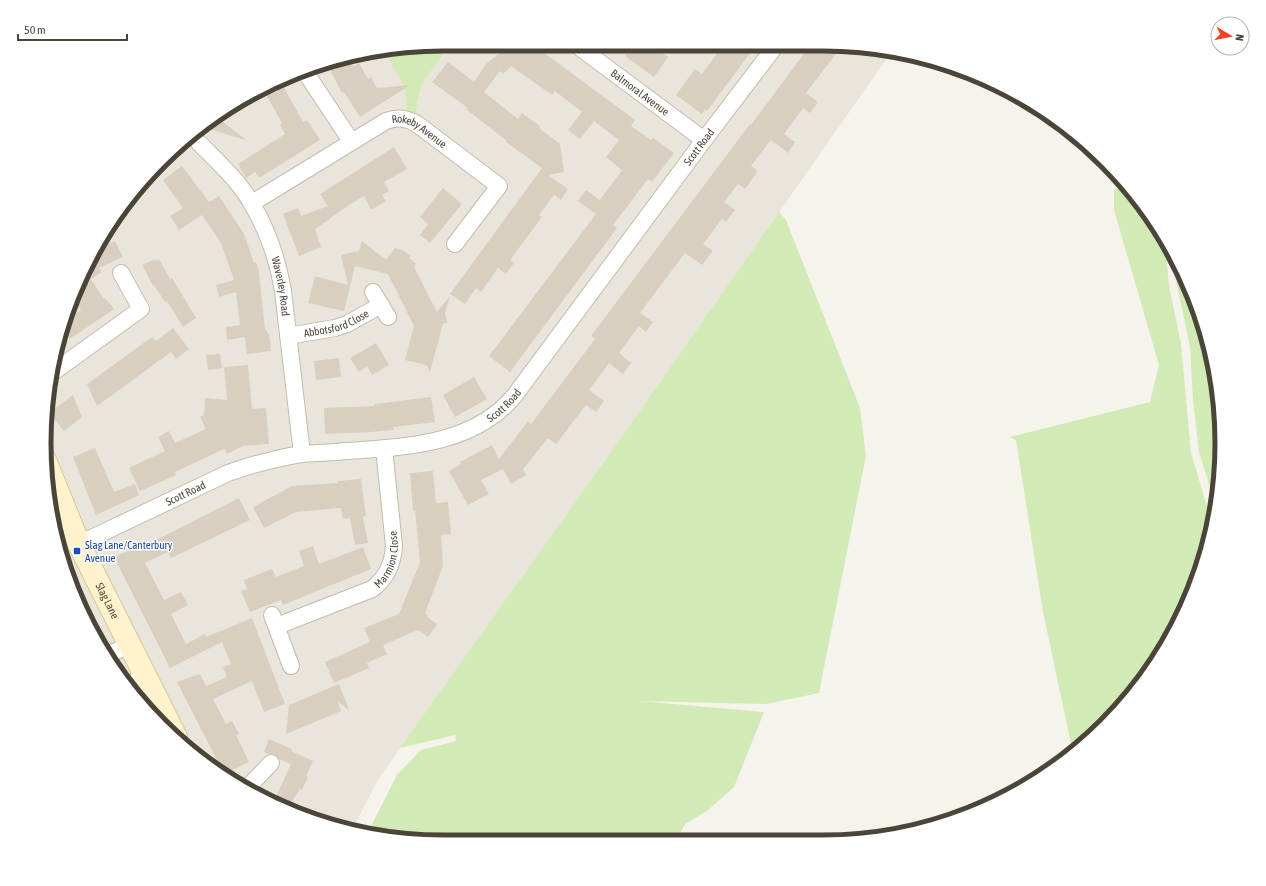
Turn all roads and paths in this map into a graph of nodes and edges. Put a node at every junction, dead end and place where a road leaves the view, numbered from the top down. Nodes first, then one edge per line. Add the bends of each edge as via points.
1 (584, 51) edge
2 (772, 51) edge
3 (308, 76) edge
4 (704, 140) junction
5 (351, 142) junction
6 (199, 144) dead end
7 (252, 203) junction
8 (455, 244) dead end
9 (121, 273) dead end
10 (381, 304) dead end
11 (288, 336) junction
12 (59, 368) edge
13 (384, 448) junction
14 (302, 454) junction
15 (53, 479) edge
16 (79, 544) junction
17 (130, 645) junction
18 (112, 653) edge
19 (140, 665) junction
20 (291, 666) dead end
21 (132, 682) edge
22 (168, 722) edge
23 (270, 763) dead end
24 (251, 784) edge

1 - 4 street, Balmoral Avenue
2 - 4 street, Scott Road
3 - 5 street
4 - 13 street, Scott Road via 507,405 463,433 421,444
5 - 7 street, Rokeby Avenue
5 - 8 street, Rokeby Avenue via 386,121 394,118 408,120 417,124 499,186
6 - 7 street, Waverley Road via 220,164
7 - 11 street, Waverley Road via 280,271
9 - 12 street via 141,310
10 - 11 street, Abbotsford Close via 348,324
11 - 14 street, Waverley Road
13 - 14 street, Scott Road
13 - 20 street, Marmion Close via 394,546 387,574 381,583 372,589 274,620
14 - 16 street, Scott Road via 228,473
15 - 16 street, Slag Lane
16 - 17 street, Slag Lane
17 - 18 street
17 - 19 street, Slag Lane
19 - 21 lane
19 - 22 street, Slag Lane
23 - 24 street

